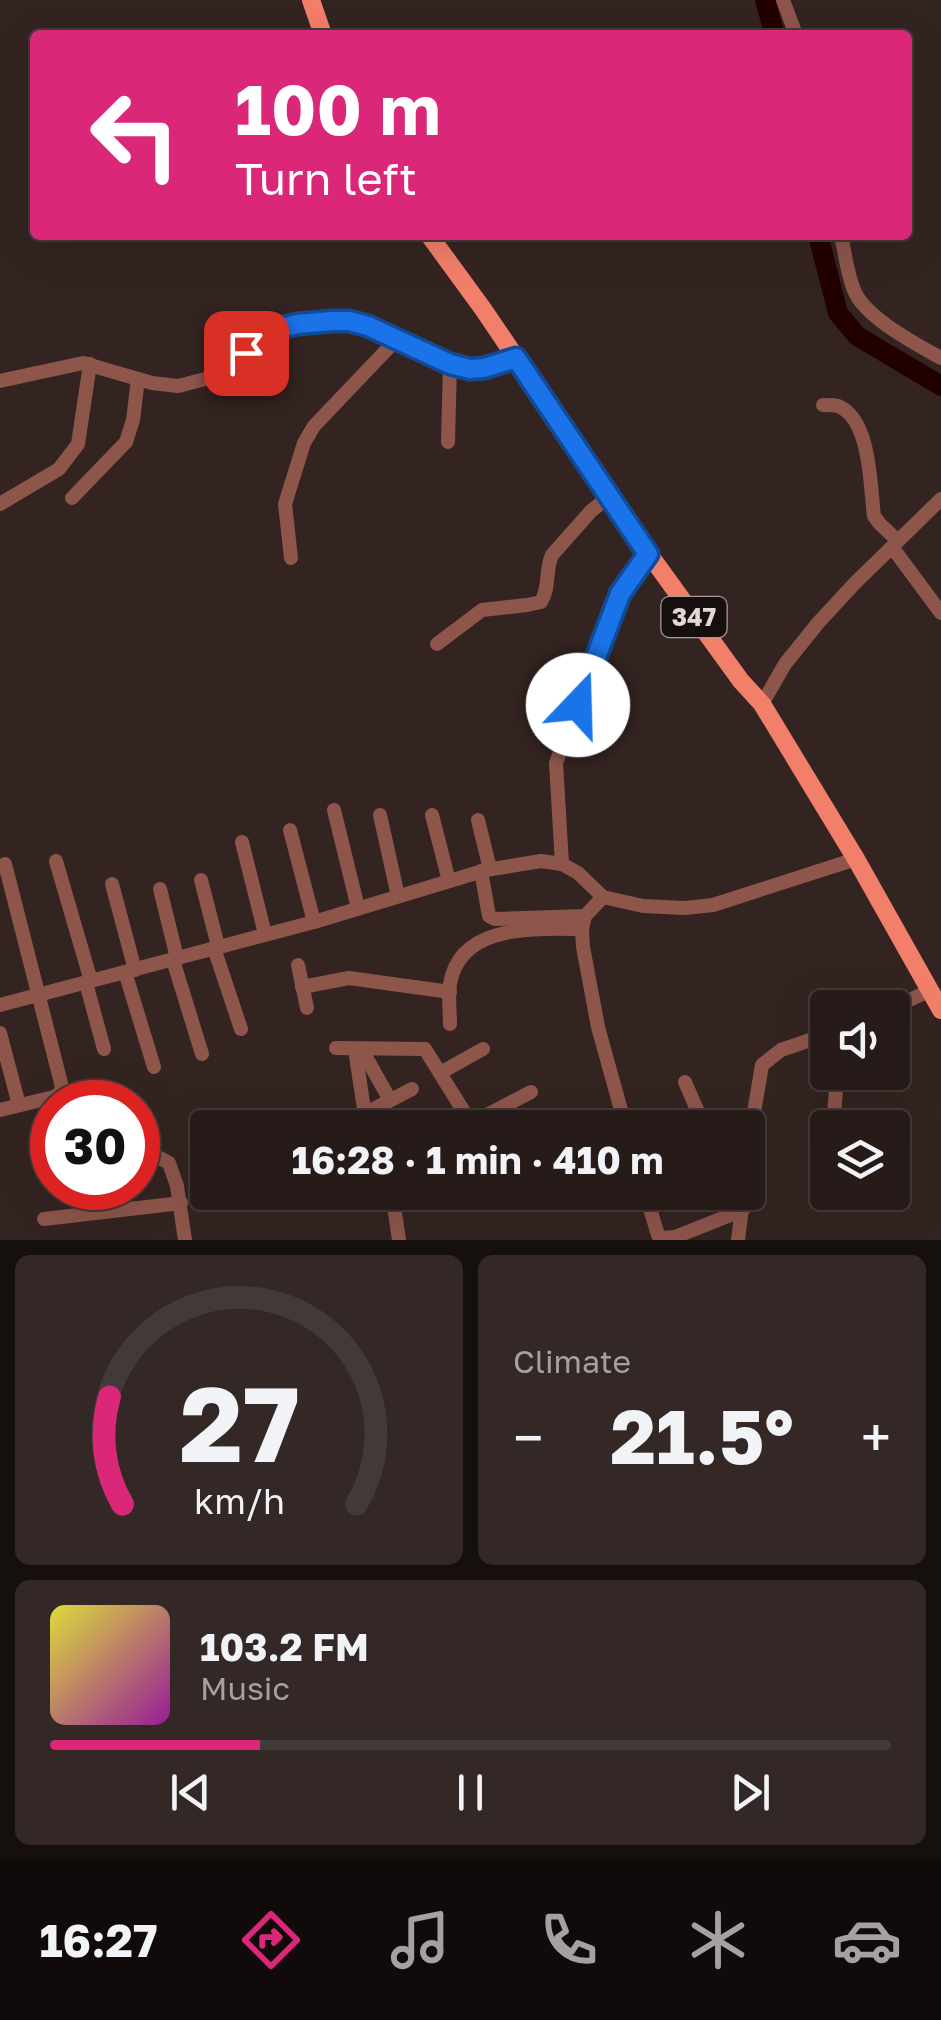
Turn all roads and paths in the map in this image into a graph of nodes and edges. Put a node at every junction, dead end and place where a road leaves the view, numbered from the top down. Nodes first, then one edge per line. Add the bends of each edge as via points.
1 (310, 0) edge
2 (783, 0) edge
3 (321, 30) edge
4 (794, 30) edge
5 (433, 240) edge
6 (842, 240) edge
7 (397, 339) junction
8 (516, 358) junction
9 (941, 358) edge
10 (90, 364) junction
11 (450, 364) junction
12 (138, 379) junction
13 (0, 382) edge
14 (823, 405) dead end
15 (448, 442) dead end
16 (610, 496) junction
17 (72, 498) dead end
18 (941, 499) edge
19 (0, 504) edge
20 (895, 544) junction
21 (648, 554) junction
22 (291, 558) dead end
23 (941, 613) edge
24 (437, 644) dead end
25 (762, 704) junction
26 (334, 810) dead end
27 (380, 815) dead end
28 (432, 815) dead end
29 (478, 820) dead end
30 (290, 830) dead end
31 (242, 842) dead end
32 (856, 860) junction
33 (56, 861) dead end
34 (5, 864) dead end
35 (562, 864) junction
36 (486, 870) junction
37 (200, 880) dead end
38 (450, 881) junction
39 (112, 884) dead end
40 (160, 889) dead end
41 (398, 896) junction
42 (603, 897) junction
43 (358, 908) junction
44 (314, 922) junction
45 (584, 922) junction
46 (265, 934) junction
47 (216, 947) junction
48 (175, 959) junction
49 (298, 965) dead end
50 (130, 971) junction
51 (88, 982) junction
52 (302, 987) junction
53 (929, 991) junction
54 (450, 992) junction
55 (38, 996) junction
56 (910, 1000) edge
57 (0, 1005) edge
58 (307, 1008) dead end
59 (941, 1010) edge
60 (450, 1024) dead end
61 (241, 1029) dead end
62 (0, 1033) edge
63 (810, 1040) edge
64 (336, 1048) dead end
65 (104, 1049) dead end
66 (359, 1050) junction
67 (483, 1050) dead end
68 (202, 1054) dead end
69 (154, 1067) dead end
70 (440, 1073) junction
71 (685, 1082) dead end
72 (412, 1088) dead end
73 (531, 1092) dead end
74 (390, 1100) junction
75 (19, 1105) junction
76 (0, 1110) edge
77 (365, 1110) edge
78 (379, 1110) edge
79 (461, 1110) edge
80 (499, 1110) edge
81 (621, 1110) edge
82 (697, 1110) edge
83 (754, 1110) edge
84 (160, 1158) edge
85 (181, 1203) junction
86 (395, 1210) edge
87 (650, 1210) edge
88 (743, 1210) joint
89 (44, 1219) dead end
90 (185, 1240) edge
91 (399, 1240) edge
92 (738, 1240) edge

1 - 3 main road
2 - 4 street
5 - 8 main road, 347
6 - 9 street via 862,304
7 - 11 street
7 - 12 street via 349,321 297,324 209,378 178,386
7 - 22 street via 304,443 285,504
8 - 11 street via 478,369
8 - 16 main road, 347
10 - 12 street
10 - 13 street
10 - 19 street via 78,444 58,470
11 - 15 street
12 - 17 street via 126,442
14 - 20 street via 850,414 863,434 874,516
16 - 21 main road, 347
16 - 24 street via 552,555 540,602 482,610
18 - 20 street
20 - 23 street
20 - 25 street via 818,623
21 - 25 main road, 347
21 - 35 street via 620,594 556,763
25 - 32 main road, 347
26 - 43 street
27 - 41 street
28 - 38 street
29 - 36 street
30 - 44 street
31 - 46 street
32 - 42 street via 714,904 643,906
32 - 53 main road, 347
33 - 51 street
34 - 55 street
35 - 36 street
35 - 42 street
36 - 38 street
36 - 45 street via 495,920
37 - 47 street
38 - 41 street
39 - 50 street
40 - 48 street
41 - 43 street
42 - 45 street
43 - 44 street
44 - 46 street
45 - 54 street via 472,946 456,966
45 - 81 street via 598,1027
46 - 47 street
47 - 48 street
47 - 61 street
48 - 50 street
48 - 68 street
49 - 52 street
50 - 51 street
50 - 69 street
51 - 55 street
51 - 65 street
52 - 54 street via 349,978
52 - 58 street
53 - 56 street
53 - 59 main road, 347
54 - 60 street
55 - 57 street
55 - 75 street via 62,1087 54,1096
62 - 75 street
63 - 83 street via 781,1050 762,1066
64 - 66 street
66 - 70 street via 425,1049
66 - 74 street
66 - 77 street
67 - 70 street
70 - 79 street
71 - 82 street
72 - 74 street
73 - 80 street
74 - 78 street
75 - 76 street
84 - 85 street via 168,1162
85 - 89 street
85 - 90 street
86 - 91 street
87 - 88 street via 662,1238
88 - 92 street

